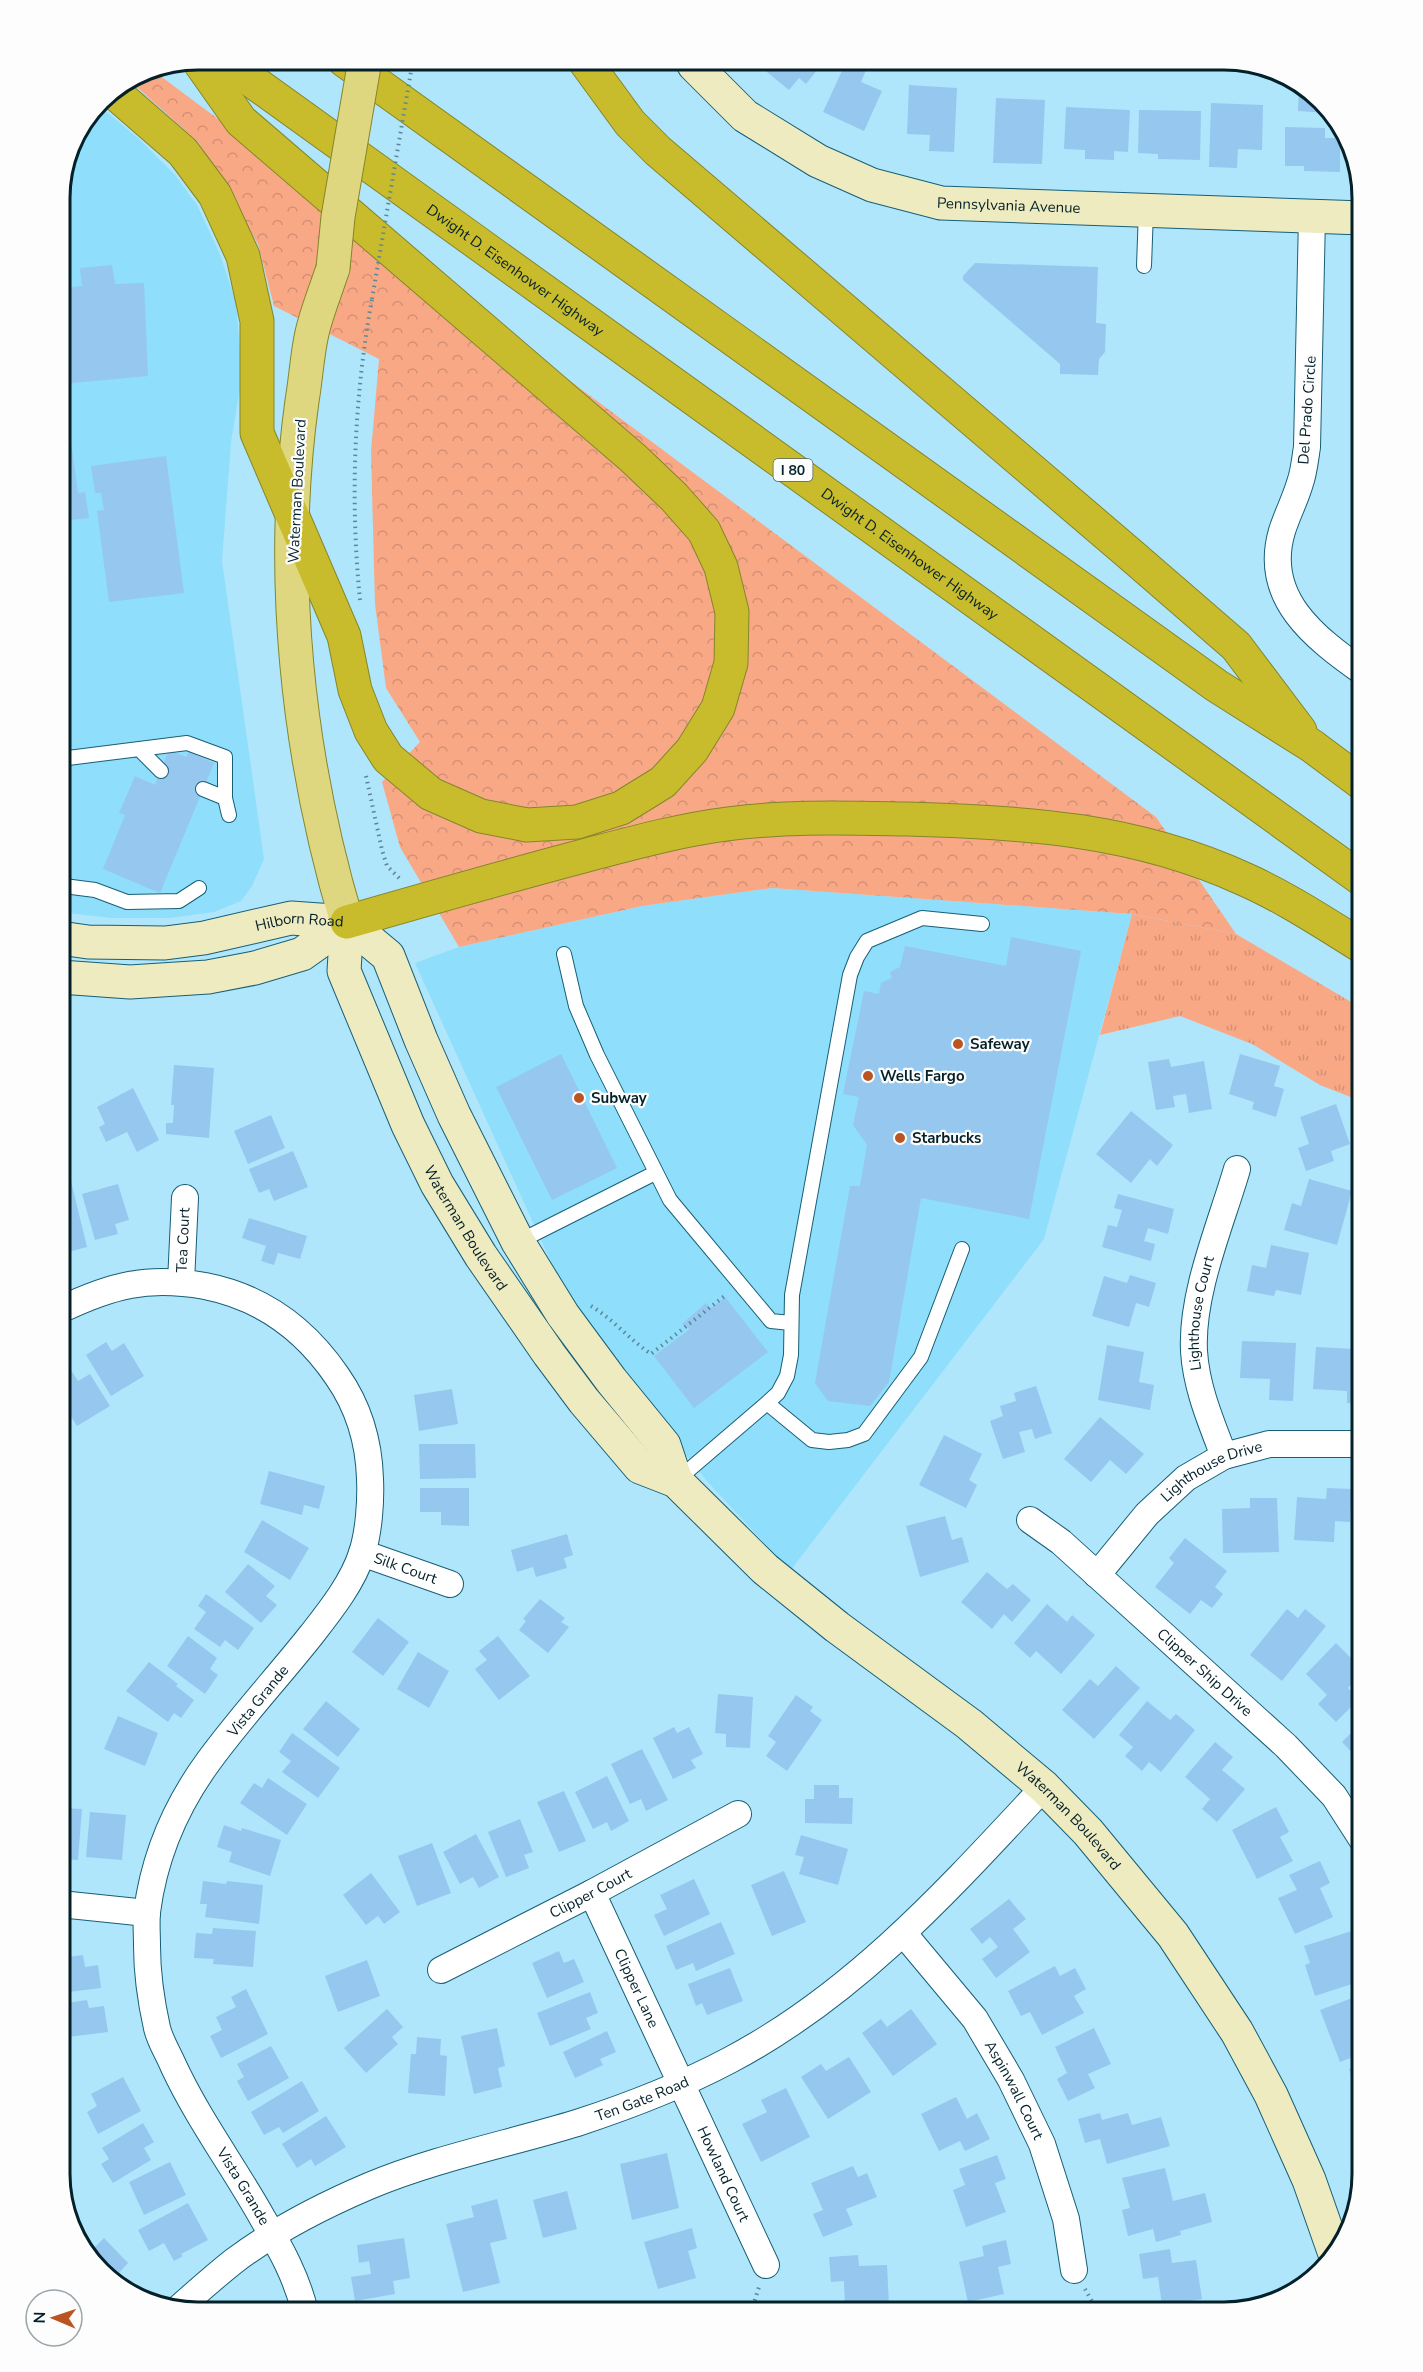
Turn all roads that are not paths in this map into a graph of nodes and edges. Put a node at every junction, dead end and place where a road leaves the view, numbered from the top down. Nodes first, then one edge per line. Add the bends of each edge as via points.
1 (206, 71) edge
2 (238, 71) edge
3 (359, 71) edge
4 (363, 71) edge
5 (592, 71) edge
6 (699, 71) edge
7 (120, 97) edge
8 (1146, 211) junction
9 (1312, 216) junction
10 (1352, 218) edge
11 (1144, 266) dead end
12 (293, 520) junction
13 (1352, 664) edge
14 (1312, 746) junction
15 (140, 750) junction
16 (71, 758) edge
17 (161, 771) dead end
18 (1352, 775) edge
19 (203, 789) dead end
20 (225, 798) junction
21 (229, 815) dead end
22 (1352, 872) edge
23 (71, 882) edge
24 (199, 888) dead end
25 (347, 922) junction
26 (982, 924) dead end
27 (71, 939) edge
28 (1352, 940) edge
29 (564, 954) dead end
30 (71, 978) edge
31 (1238, 1169) dead end
32 (655, 1173) junction
33 (185, 1198) dead end
34 (518, 1242) junction
35 (962, 1249) dead end
36 (181, 1282) junction
37 (70, 1305) edge
38 (791, 1323) junction
39 (767, 1403) junction
40 (1352, 1444) edge
41 (1224, 1456) junction
42 (676, 1481) junction
43 (1030, 1520) dead end
44 (362, 1553) junction
45 (1097, 1575) junction
46 (450, 1584) dead end
47 (1044, 1787) junction
48 (738, 1814) dead end
49 (1352, 1821) edge
50 (592, 1893) junction
51 (70, 1905) edge
52 (147, 1914) junction
53 (904, 1934) junction
54 (441, 1970) dead end
55 (682, 2083) junction
56 (273, 2235) junction
57 (1332, 2244) edge
58 (766, 2265) dead end
59 (1074, 2270) dead end
60 (188, 2301) edge
61 (303, 2301) edge

1 - 12 highway via 241,121 633,458 704,531 721,567 732,612 730,663 718,708 692,750 663,782 621,808 577,822 527,825 481,816 431,794 388,758 370,731 355,690 344,636
2 - 22 highway, Dwight D. Eisenhower Highway / I 80
3 - 14 highway via 1216,686
4 - 12 main road, Waterman Boulevard, bridge via 333,268 312,334 297,436
5 - 14 highway via 630,123 658,152 1236,646
6 - 8 main road, Pennsylvania Avenue via 745,116 818,161 872,185 941,203
7 - 12 highway via 183,152 215,195 243,256 257,321 257,433
8 - 9 main road, Pennsylvania Avenue
8 - 11 lane
9 - 10 main road, Pennsylvania Avenue
9 - 13 street, Del Prado Circle via 1307,447 1277,557 1281,584 1297,617 1326,646
12 - 25 main road, Waterman Boulevard via 296,652 304,726 322,829
14 - 18 highway
15 - 16 lane
15 - 17 lane
15 - 20 lane via 187,743 225,757
19 - 20 lane
20 - 21 lane
23 - 24 lane via 127,902 178,901
25 - 27 main road, Hilborn Road via 291,918 165,943
25 - 28 highway via 640,841 725,824 800,817 1024,824 1098,833 1156,846 1244,879
25 - 30 main road, Hilborn Road via 302,954 255,968 208,977 130,982
25 - 34 main road, Waterman Boulevard via 388,956 454,1115
25 - 42 main road, Waterman Boulevard via 344,971 437,1184 487,1264 584,1401 640,1467
26 - 38 lane via 922,918 867,941 857,957 850,975 792,1294
29 - 32 lane via 576,1006
31 - 41 street, Lighthouse Court via 1197,1300 1194,1350 1201,1394
32 - 34 lane
32 - 38 lane via 670,1200 771,1321
33 - 36 street, Tea Court
34 - 42 main road, Waterman Boulevard via 563,1315 664,1445
35 - 39 lane via 921,1357 864,1434 848,1440 812,1440
36 - 37 street, Vista Grande via 126,1284
36 - 44 street, Vista Grande via 224,1290 270,1310 315,1347 345,1387 365,1437 370,1467 371,1497
38 - 39 lane via 787,1376
39 - 42 lane
40 - 41 street, Lighthouse Drive via 1269,1443
41 - 45 street, Lighthouse Drive via 1186,1478 1147,1514
42 - 47 main road, Waterman Boulevard via 765,1569 969,1724
43 - 45 street, Clipper Ship Drive
44 - 46 street, Silk Court
44 - 52 street, Vista Grande via 337,1602 208,1762 180,1805 160,1853
45 - 49 street, Clipper Ship Drive via 1286,1746 1334,1796
47 - 53 street, Ten Gate Road
47 - 57 main road, Waterman Boulevard via 1088,1832 1173,1935 1211,1990 1271,2095 1310,2180
48 - 50 street, Clipper Court
50 - 54 street, Clipper Court
50 - 55 street, Clipper Lane
51 - 52 street
52 - 56 street, Vista Grande via 147,1971 158,2031 186,2093
53 - 55 street, Ten Gate Road via 844,1986 791,2023
53 - 59 street, Aspinwall Court via 975,2019 1011,2080 1042,2144 1066,2219
55 - 56 street, Ten Gate Road via 587,2119 371,2185
55 - 58 street, Howland Court
56 - 60 street, Ten Gate Road via 234,2261
56 - 61 street, Vista Grande

